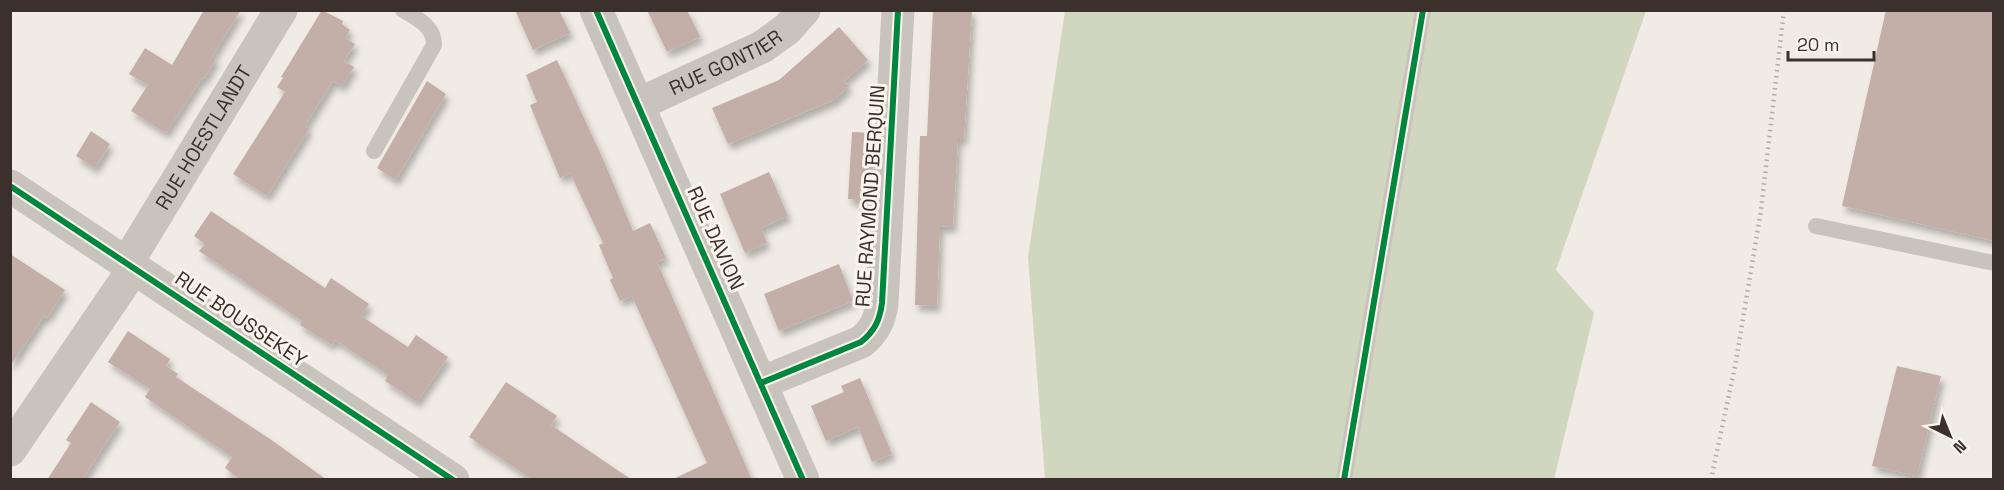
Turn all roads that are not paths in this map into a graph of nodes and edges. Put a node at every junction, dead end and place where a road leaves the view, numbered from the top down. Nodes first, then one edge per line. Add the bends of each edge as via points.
1 (281, 10) edge
2 (403, 10) edge
3 (596, 10) edge
4 (804, 10) edge
5 (898, 10) edge
6 (1423, 10) edge
7 (639, 105) junction
8 (374, 151) dead end
9 (10, 186) edge
10 (1816, 226) dead end
11 (1994, 263) edge
12 (130, 266) junction
13 (761, 383) junction
14 (10, 450) edge
15 (453, 480) edge
16 (803, 480) edge
17 (1344, 480) edge

1 - 12 street, RUE HOESTLANDT
2 - 8 lane via 430,30 434,45
3 - 7 street, RUE DAVION
4 - 7 street, RUE GONTIER via 787,29 762,47
5 - 13 street, RUE RAYMOND BERQUIN via 878,323 861,342
6 - 17 lane
7 - 13 street, RUE DAVION
9 - 12 street, RUE BOUSSEKEY
10 - 11 lane
12 - 14 street, RUE HOESTLANDT
12 - 15 street, RUE BOUSSEKEY
13 - 16 street, RUE DAVION

